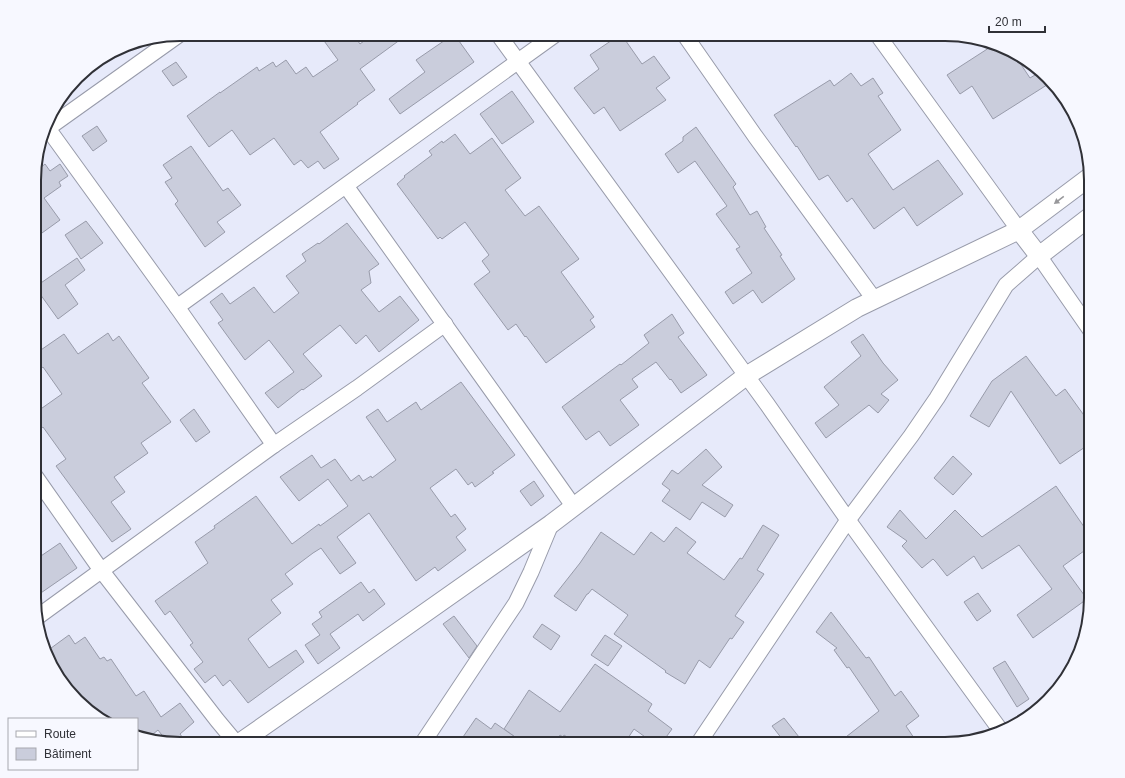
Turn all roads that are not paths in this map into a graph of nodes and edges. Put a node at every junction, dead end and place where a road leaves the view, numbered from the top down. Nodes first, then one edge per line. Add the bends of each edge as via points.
1 (503, 41) edge
2 (546, 41) edge
3 (689, 41) edge
4 (882, 41) edge
5 (169, 42) edge
6 (517, 61) junction
7 (54, 122) edge
8 (49, 132) edge
9 (1084, 181) edge
10 (346, 186) junction
11 (1084, 221) edge
12 (1019, 230) junction
13 (1039, 256) junction
14 (874, 299) junction
15 (176, 307) junction
16 (1084, 321) edge
17 (444, 324) junction
18 (746, 376) junction
19 (274, 445) junction
20 (41, 485) edge
21 (574, 507) junction
22 (848, 520) junction
23 (551, 524) junction
24 (101, 570) junction
25 (42, 614) edge
26 (998, 727) edge
27 (232, 737) edge
28 (248, 737) edge
29 (427, 737) edge
30 (703, 737) edge

1 - 6 street
2 - 6 street
3 - 14 street
4 - 12 street
5 - 7 street
6 - 10 street
6 - 18 street
8 - 15 street
9 -> 12 street
10 - 15 street
10 - 17 street
11 - 13 street
12 - 13 street
12 - 14 street
13 - 16 street
13 - 22 street via 1006,285 937,398
14 - 18 street
15 - 19 street
17 - 19 street
17 - 21 street
18 - 21 street
18 - 22 street
19 - 24 street
20 - 24 street
21 - 23 street
22 - 26 street
22 - 30 street
23 - 28 street
23 - 29 street via 516,603
24 - 25 street
24 - 27 street

